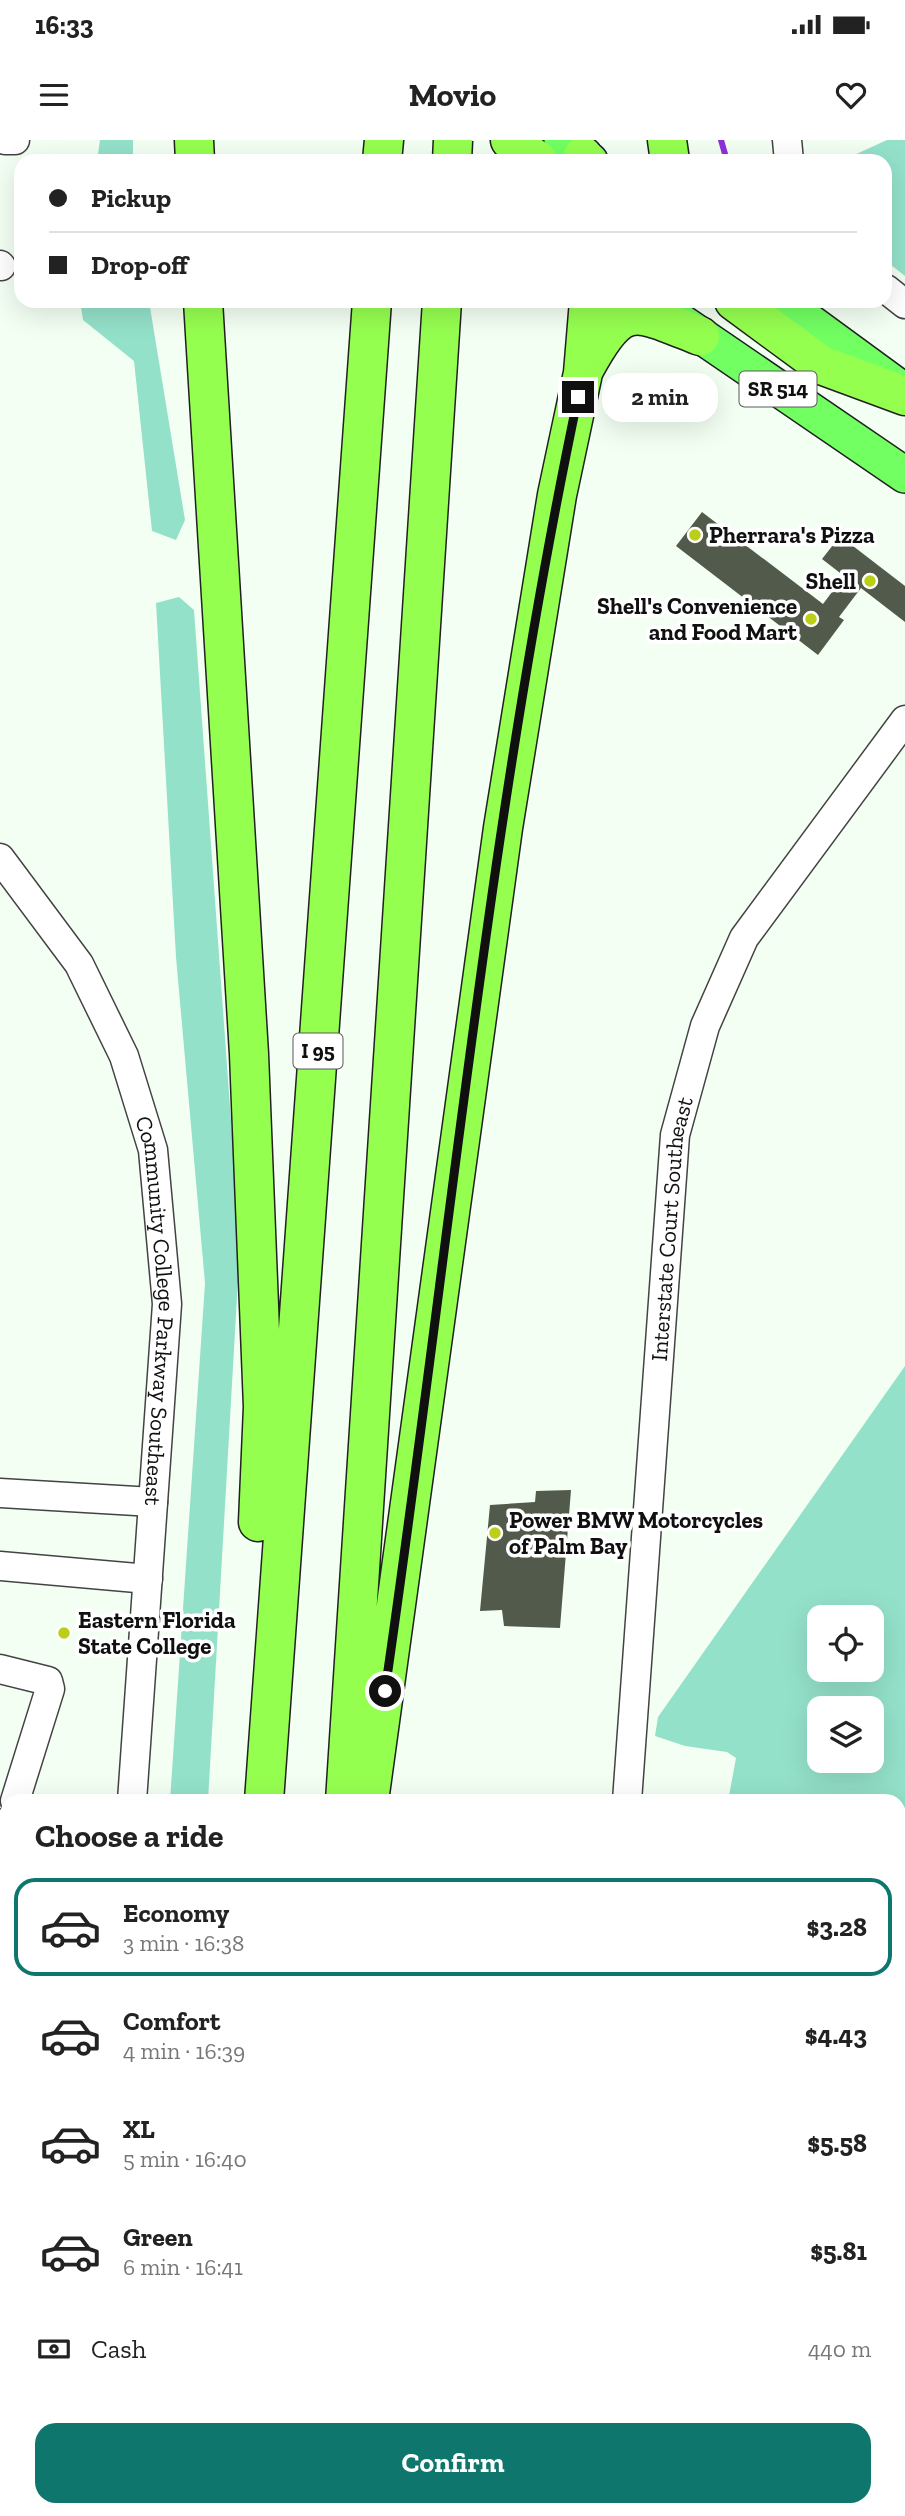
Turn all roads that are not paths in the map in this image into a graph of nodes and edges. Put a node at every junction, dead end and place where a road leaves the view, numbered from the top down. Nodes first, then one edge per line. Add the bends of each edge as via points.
1 (5, 140) edge
2 (15, 140) edge
3 (437, 140) edge
4 (510, 140) edge
5 (455, 154) edge
6 (529, 154) edge
7 (204, 308) edge
8 (371, 308) edge
9 (442, 308) edge
10 (588, 308) edge
11 (662, 308) edge
12 (744, 308) edge
13 (790, 308) edge
14 (700, 335) junction
15 (583, 373) junction
16 (905, 394) edge
17 (905, 474) edge
18 (905, 720) edge
19 (0, 858) edge
20 (0, 1493) edge
21 (153, 1502) junction
22 (0, 1566) edge
23 (148, 1579) junction
24 (0, 1669) edge
25 (17, 1794) edge
26 (133, 1794) edge
27 (246, 1794) edge
28 (265, 1794) edge
29 (345, 1794) edge
30 (370, 1794) edge
31 (628, 1794) edge

1 - 2 street
3 - 5 main road
4 - 6 highway
7 - 27 highway via 249,1054 263,1407
8 - 28 highway, I 95
9 - 29 highway
10 - 15 highway
11 - 14 main road, SR 514
12 - 16 highway via 821,365
13 - 16 main road
14 - 15 highway via 643,314 623,318 597,347
14 - 17 main road, SR 514
15 - 30 highway via 557,495 503,828
18 - 31 street, Interstate Court Southeast via 744,938 705,1026 675,1135
19 - 21 street, Community College Parkway Southeast via 79,964 124,1056 153,1150 167,1304
20 - 21 street
21 - 23 street, Community College Parkway Southeast
22 - 23 street
23 - 26 street, Community College Parkway Southeast
24 - 25 street via 41,1677 50,1689

